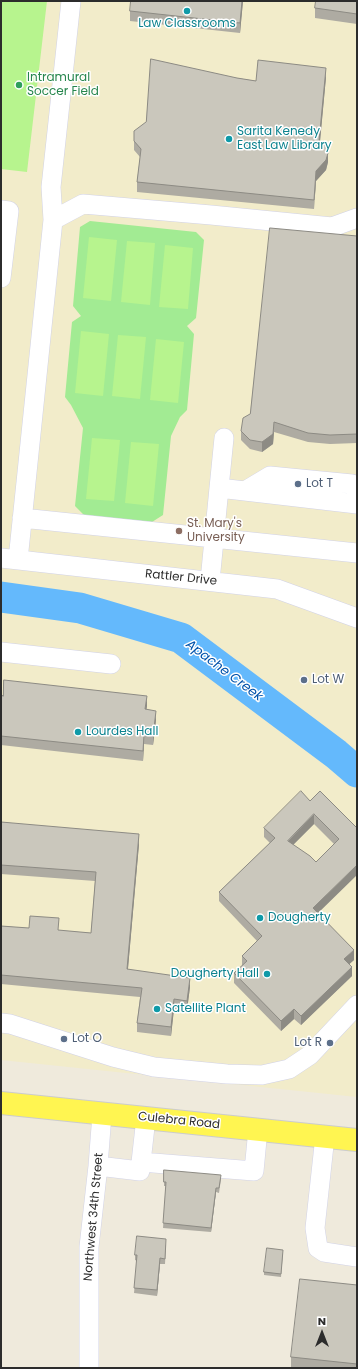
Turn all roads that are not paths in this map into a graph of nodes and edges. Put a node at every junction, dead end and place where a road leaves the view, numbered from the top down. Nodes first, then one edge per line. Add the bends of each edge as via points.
1 (71, 1) edge
2 (1, 210) edge
3 (357, 218) edge
4 (53, 220) junction
5 (1, 278) edge
6 (224, 438) dead end
7 (219, 488) junction
8 (357, 490) edge
9 (245, 491) junction
10 (357, 504) edge
11 (22, 518) junction
12 (214, 538) junction
13 (357, 553) edge
14 (10, 559) edge
15 (210, 581) junction
16 (357, 618) edge
17 (1, 652) edge
18 (111, 664) dead end
19 (357, 1005) edge
20 (1, 1022) edge
21 (1, 1103) edge
22 (102, 1114) junction
23 (146, 1118) junction
24 (258, 1130) junction
25 (325, 1136) junction
26 (357, 1140) edge
27 (141, 1162) junction
28 (98, 1166) junction
29 (357, 1257) edge
30 (90, 1368) edge

1 - 4 street via 51,187
2 - 5 street via 9,211
3 - 4 street via 332,226 83,204
4 - 11 street
6 - 7 street
7 - 9 street
7 - 12 street
8 - 9 street via 352,484 270,476
9 - 10 street
11 - 12 street
11 - 14 street
12 - 13 street
12 - 15 street
14 - 15 street, Rattler Drive
15 - 16 street, Rattler Drive via 277,589
17 - 18 street
19 - 20 street via 310,1055 289,1069 262,1075 154,1067
21 - 22 main road, Culebra Road
22 - 23 main road, Culebra Road
22 - 28 street, Northwest 34th Street
23 - 24 main road, Culebra Road
23 - 27 street
24 - 25 main road, Culebra Road
24 - 27 street via 254,1171
25 - 26 main road, Culebra Road
25 - 29 street via 315,1228 318,1248 324,1252
27 - 28 street via 140,1171
28 - 30 street, Northwest 34th Street via 89,1247

